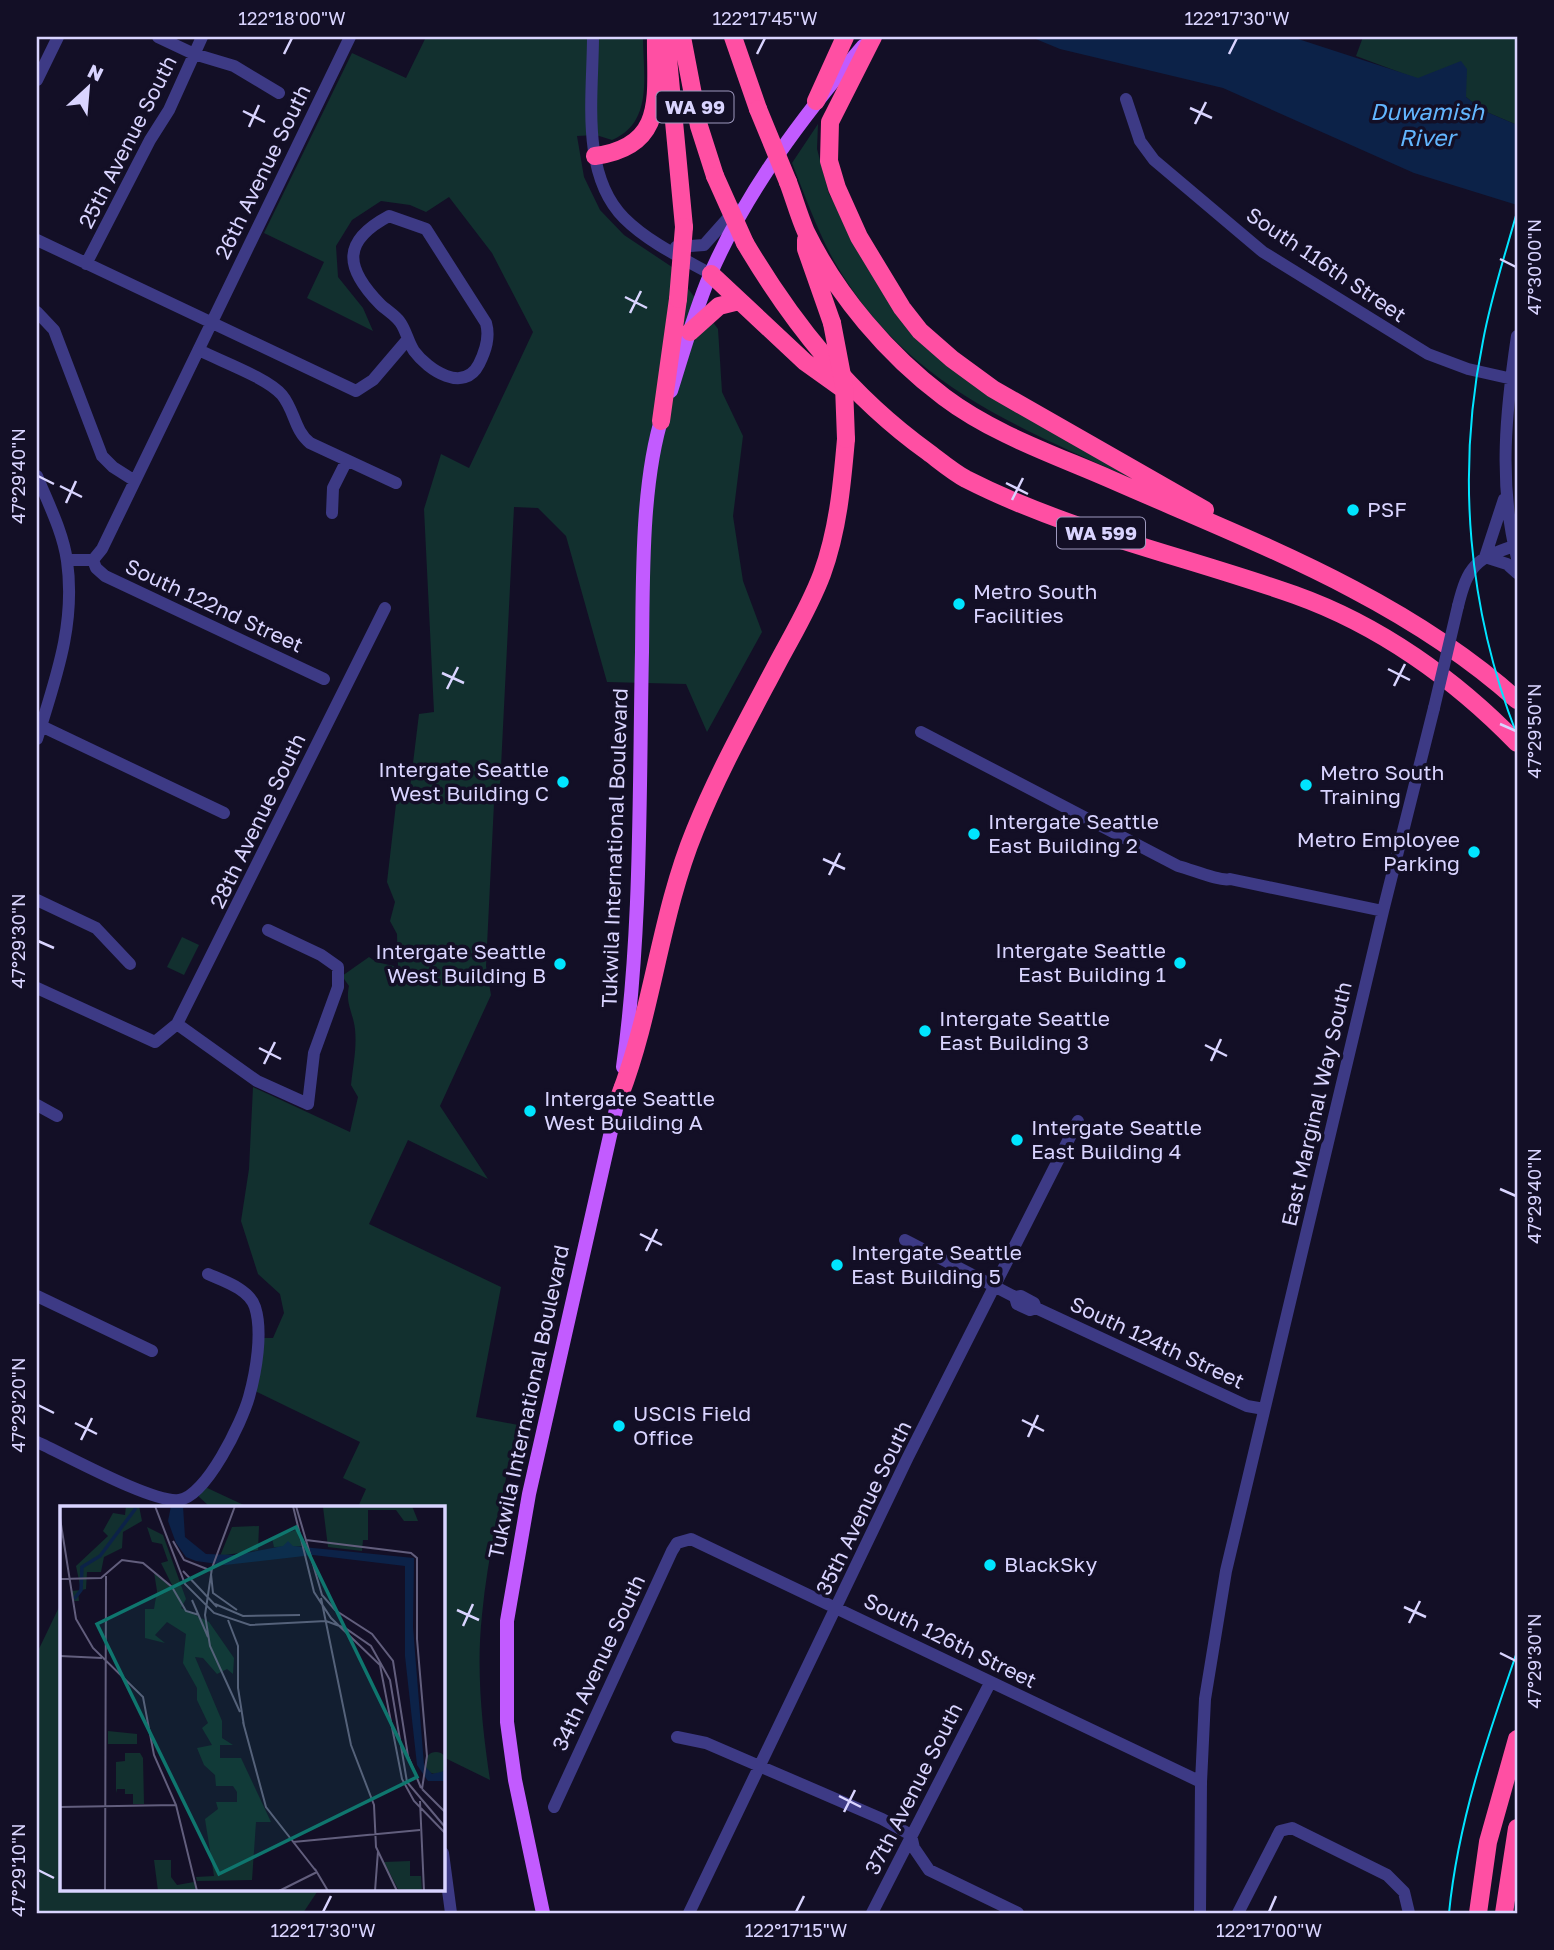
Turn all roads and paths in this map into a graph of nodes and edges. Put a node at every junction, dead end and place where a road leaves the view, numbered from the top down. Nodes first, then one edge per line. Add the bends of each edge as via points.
1 (58, 37) edge
2 (158, 37) edge
3 (202, 37) edge
4 (350, 37) edge
5 (593, 37) edge
6 (656, 37) edge
7 (666, 37) edge
8 (682, 37) edge
9 (733, 37) edge
10 (739, 37) edge
11 (845, 37) edge
12 (872, 37) edge
13 (194, 54) junction
14 (744, 66) junction
15 (37, 80) edge
16 (279, 93) dead end
17 (1126, 99) dead end
18 (816, 101) junction
19 (595, 156) junction
20 (759, 182) junction
21 (788, 182) joint
22 (806, 232) junction
23 (37, 240) edge
24 (745, 243) joint
25 (664, 248) junction
26 (86, 264) junction
27 (710, 274) junction
28 (739, 301) junction
29 (37, 313) edge
30 (212, 324) junction
31 (690, 332) junction
32 (1517, 336) edge
33 (408, 339) junction
34 (199, 350) junction
35 (1514, 380) edge
36 (661, 421) junction
37 (907, 437) junction
38 (347, 460) junction
39 (37, 475) edge
40 (135, 481) junction
41 (396, 483) dead end
42 (1506, 491) junction
43 (332, 513) dead end
44 (1262, 545) junction
45 (1516, 552) edge
46 (1485, 557) junction
47 (67, 560) junction
48 (93, 560) junction
49 (1517, 573) edge
50 (385, 608) dead end
51 (324, 679) dead end
52 (1517, 700) edge
53 (38, 730) edge
54 (922, 732) dead end
55 (1517, 743) edge
56 (224, 813) dead end
57 (37, 900) edge
58 (1383, 911) junction
59 (268, 930) dead end
60 (130, 964) dead end
61 (37, 988) edge
62 (177, 1024) junction
63 (620, 1095) junction
64 (37, 1105) edge
65 (57, 1116) dead end
66 (1078, 1121) dead end
67 (905, 1240) dead end
68 (208, 1274) dead end
69 (995, 1287) junction
70 (37, 1296) edge
71 (152, 1351) dead end
72 (1264, 1409) junction
73 (37, 1442) edge
74 (683, 1540) joint
75 (838, 1607) junction
76 (990, 1683) junction
77 (677, 1737) dead end
78 (1517, 1739) edge
79 (760, 1766) junction
80 (1201, 1782) junction
81 (554, 1807) dead end
82 (1517, 1828) edge
83 (911, 1835) junction
84 (444, 1860) edge
85 (451, 1913) edge
86 (543, 1913) edge
87 (689, 1913) edge
88 (872, 1913) edge
89 (1018, 1913) edge
90 (1200, 1913) edge
91 (1238, 1913) edge
92 (1409, 1913) edge
93 (1478, 1913) edge
94 (1504, 1913) edge

1 - 15 street
2 - 13 street
3 - 13 street, 25th Avenue South
4 - 30 street, 26th Avenue South
5 - 19 street
6 - 19 highway via 655,106 649,127 629,147
7 - 36 highway, bridge via 684,227
8 - 24 highway, WA 99, bridge via 699,126
9 - 14 highway, WA 99
10 - 14 highway
11 - 18 highway
12 - 18 main road, Tukwila International Boulevard
12 - 44 highway via 830,122 829,161 859,237 902,308 928,338 993,389
13 - 16 street via 234,66
13 - 26 street, 25th Avenue South
14 - 21 highway, WA 99, bridge
17 - 35 street, South 116th Street via 1140,141 1154,160 1263,252 1428,355
18 - 20 main road, Tukwila International Boulevard
19 - 25 street via 614,205 635,228
20 - 25 street via 711,240 696,247
20 - 27 main road, Tukwila International Boulevard
21 - 22 highway, WA 599
22 - 44 highway, WA 599 via 847,297 878,335 946,398 998,429
22 - 63 highway, bridge via 806,249 832,323 844,386 842,492 822,573 805,613 730,752 693,833 637,1051
23 - 26 street
24 - 37 highway, WA 599 via 820,354
25 - 27 street
26 - 30 street
27 - 28 highway
27 - 31 main road, Tukwila International Boulevard
28 - 31 highway via 719,306
28 - 37 highway via 805,362
29 - 40 street via 54,330 102,456
30 - 33 street via 356,391 373,380
30 - 34 street, 26th Avenue South
31 - 36 main road, Tukwila International Boulevard
32 - 35 street
33 - 33 street via 400,322 358,276 354,265 355,243 389,216 426,229 486,323 489,335 474,372 455,379 422,360
34 - 38 street via 276,389 303,437
34 - 40 street, 26th Avenue South
35 - 42 street via 1505,439
36 - 63 main road, Tukwila International Boulevard via 650,487 643,589 638,916
37 - 55 highway, WA 599 via 964,478 1027,507 1296,595 1357,622 1427,664
38 - 41 street
38 - 43 street via 333,488
39 - 47 street
40 - 48 street, 26th Avenue South
42 - 45 street
42 - 46 street
44 - 52 highway, WA 599 via 1431,632
45 - 46 street
46 - 49 street via 1507,564
46 - 58 street, East Marginal Way South, bridge via 1468,573 1458,606
47 - 48 street
47 - 53 street via 67,634
48 - 51 street, South 122nd Street via 106,576
50 - 62 street, 28th Avenue South
53 - 56 street
54 - 58 street via 1178,866
57 - 60 street via 96,928
58 - 72 street, East Marginal Way South
59 - 62 street via 338,967 338,987 314,1053 308,1104 257,1081
61 - 62 street, 28th Avenue South via 155,1042
63 - 86 main road, Tukwila International Boulevard via 528,1498 507,1620 509,1734
64 - 65 street
66 - 69 street, 35th Avenue South
67 - 69 street, South 124th Street
68 - 73 street via 248,1295 254,1306 255,1362 249,1398 221,1456 194,1494 183,1500 157,1496
69 - 72 street, South 124th Street via 1247,1406
69 - 75 street, 35th Avenue South
70 - 71 street
72 - 80 street, East Marginal Way South via 1219,1612 1205,1699
74 - 75 street, South 126th Street via 699,1540
74 - 81 street, 34th Avenue South via 672,1551
75 - 76 street, South 126th Street
75 - 79 street, 35th Avenue South
76 - 80 street, South 126th Street
76 - 83 street, 37th Avenue South
77 - 79 street via 706,1743
78 - 93 highway via 1488,1842
79 - 83 street
79 - 87 street, 35th Avenue South
80 - 90 street, East Marginal Way South
82 - 94 highway
83 - 88 street, 37th Avenue South
83 - 89 street via 920,1861 929,1870
84 - 85 street
91 - 92 street via 1280,1831 1292,1828 1397,1883

